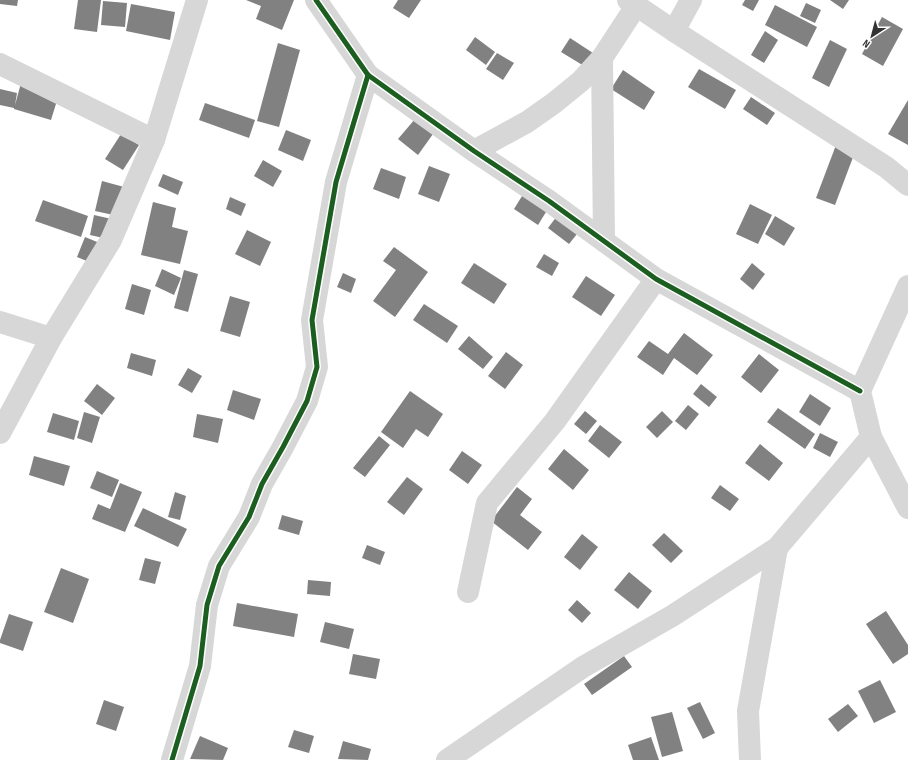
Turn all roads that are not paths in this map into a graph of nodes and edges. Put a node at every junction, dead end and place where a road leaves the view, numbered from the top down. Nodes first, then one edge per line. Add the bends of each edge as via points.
1 (197, 0) edge
2 (316, 0) edge
3 (691, 0) edge
4 (632, 3) edge
5 (674, 32) junction
6 (602, 58) junction
7 (0, 64) edge
8 (368, 75) junction
9 (154, 140) junction
10 (474, 151) junction
11 (908, 185) edge
12 (604, 241) junction
13 (656, 279) junction
14 (908, 286) edge
15 (0, 322) edge
16 (50, 338) junction
17 (860, 391) junction
18 (0, 433) edge
19 (871, 437) junction
20 (908, 508) edge
21 (777, 548) junction
22 (468, 592) dead end
23 (172, 760) edge
24 (447, 760) edge
25 (750, 760) edge

1 - 9 street
2 - 8 street
3 - 5 street
4 - 5 street
4 - 6 street
5 - 11 street via 886,167
6 - 10 street via 581,81 554,103 527,122
6 - 12 street
7 - 9 street
8 - 10 street
8 - 23 street via 336,182 312,320 317,367 307,401 262,484 249,517 219,566 207,605 200,666
9 - 16 street via 111,240
10 - 12 street
12 - 13 street
13 - 17 street
13 - 22 street via 555,421 487,503
14 - 17 street
15 - 16 street
16 - 18 street
17 - 19 street
19 - 20 street
19 - 21 street
21 - 24 street via 672,616 583,667
21 - 25 street via 748,711

